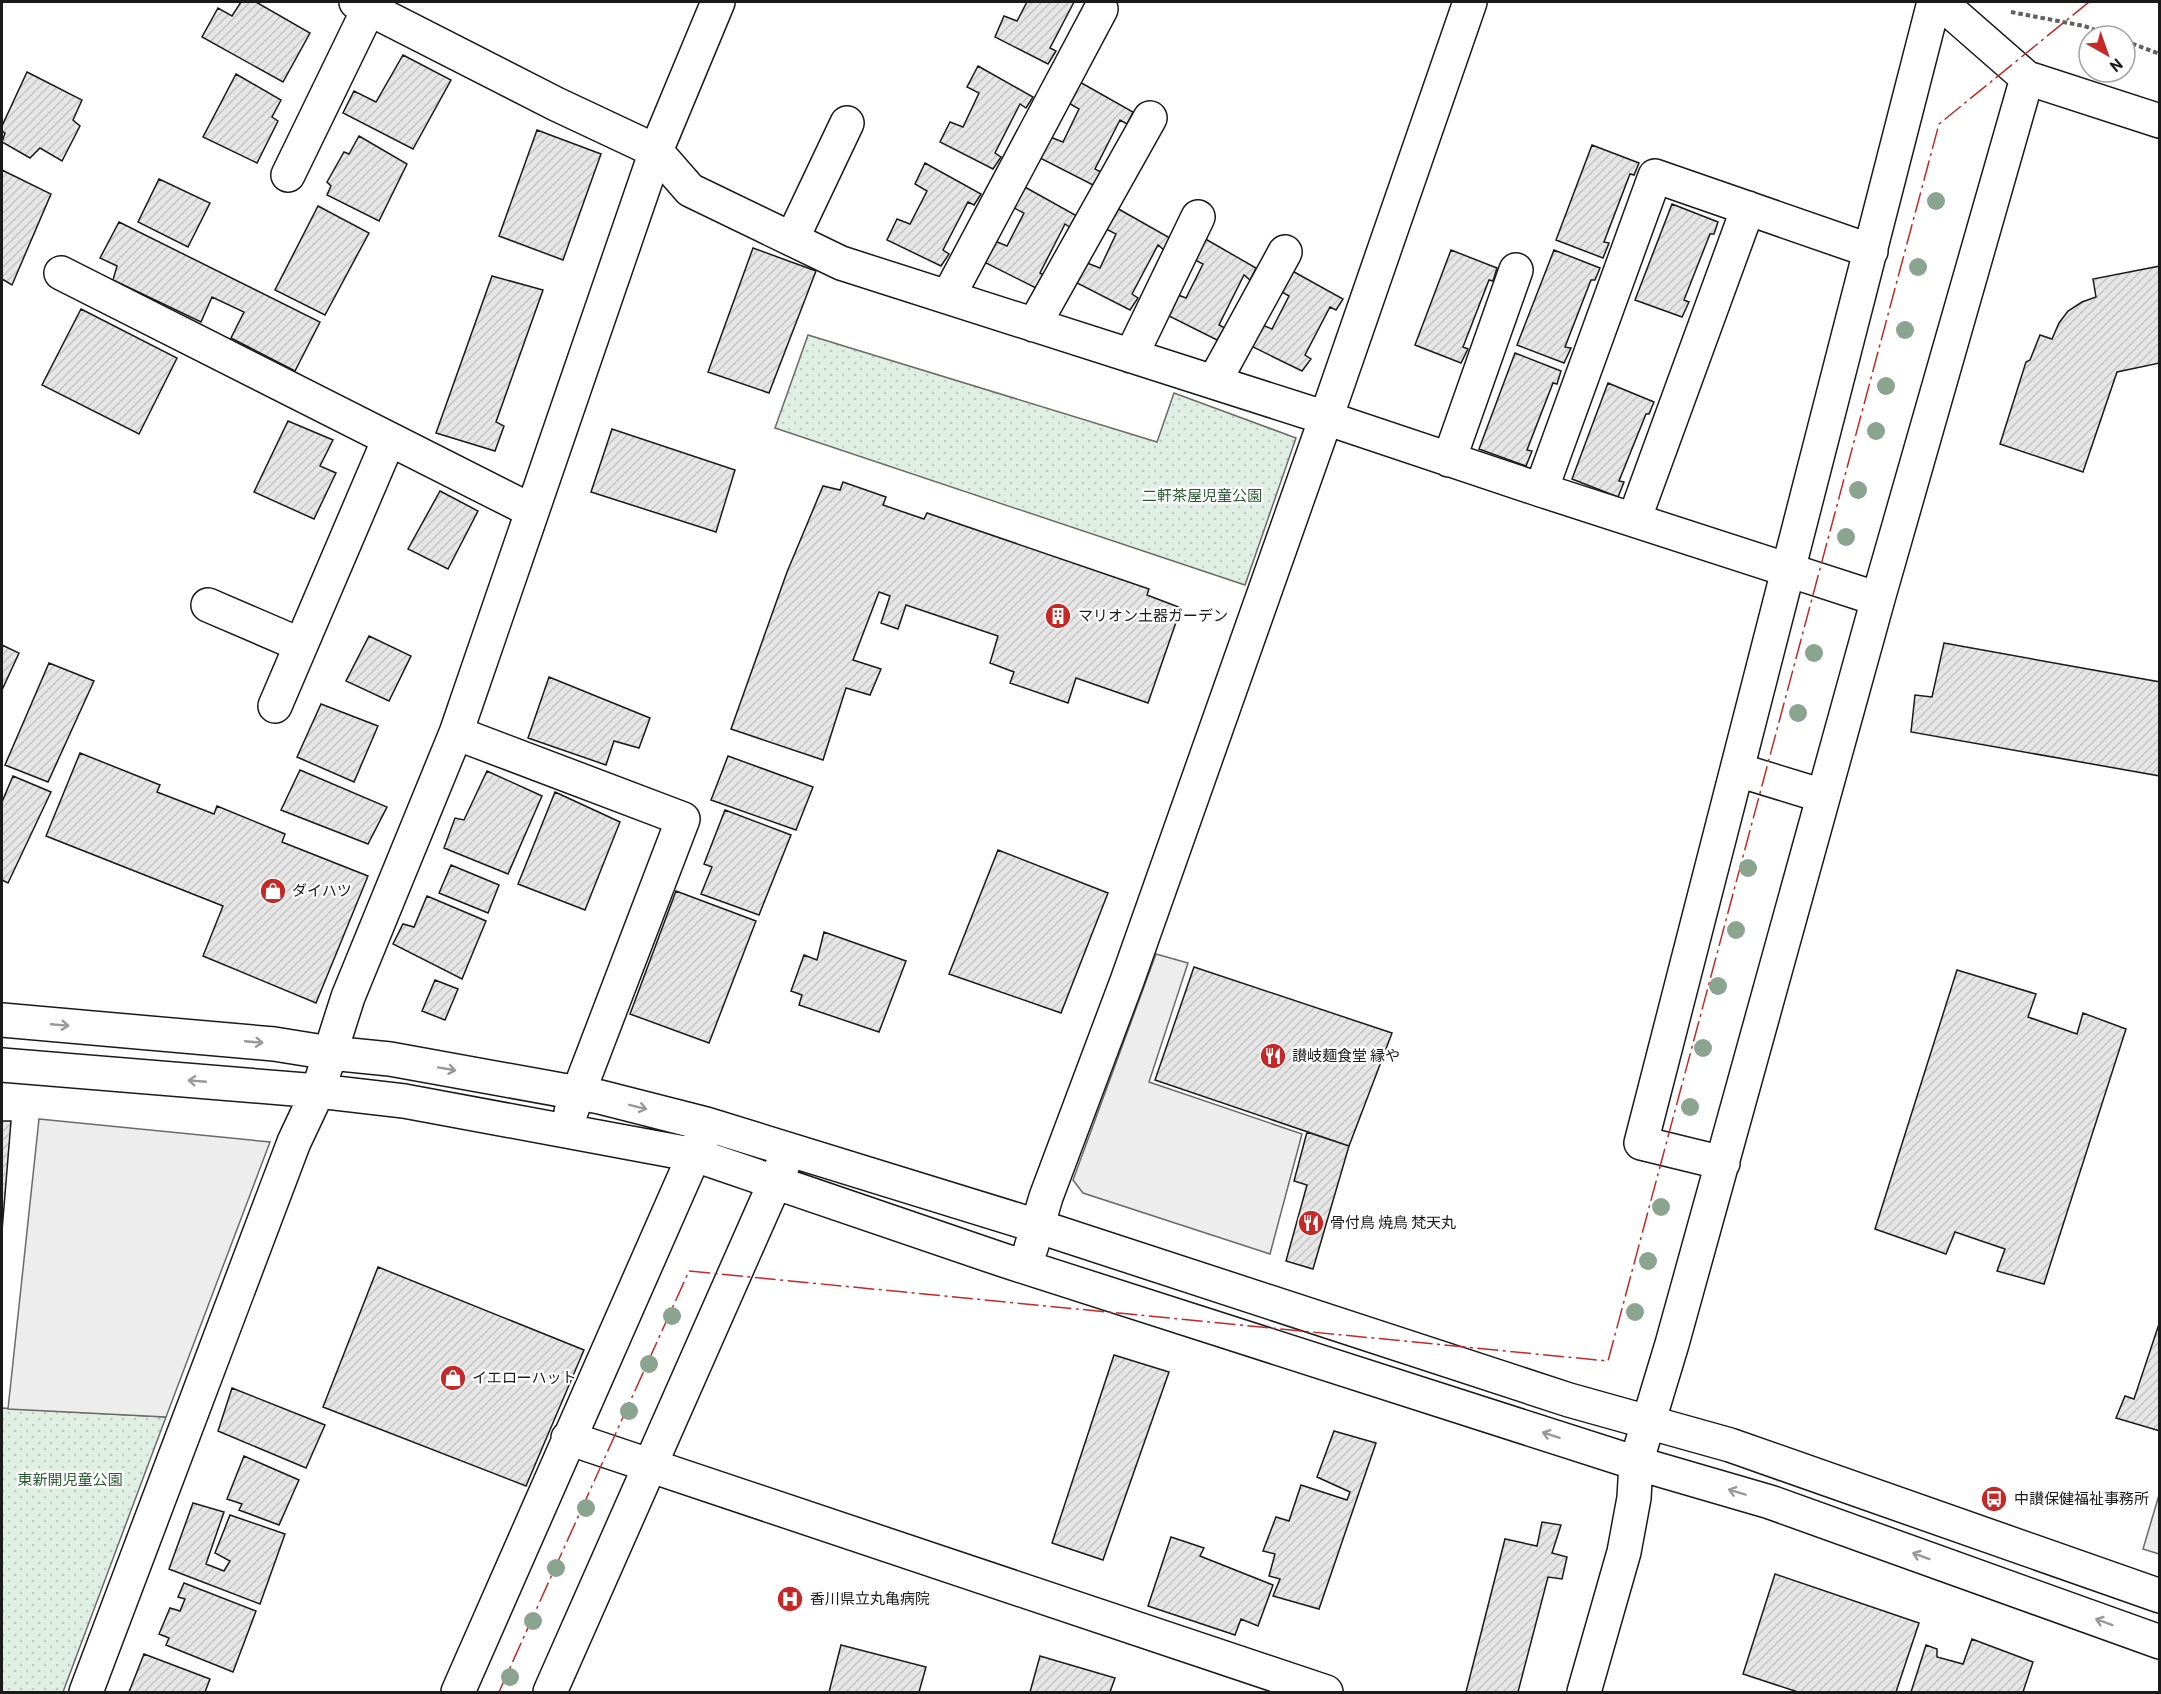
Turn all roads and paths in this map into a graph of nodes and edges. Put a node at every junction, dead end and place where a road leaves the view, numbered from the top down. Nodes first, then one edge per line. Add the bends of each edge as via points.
1 (718, 2) edge
2 (1470, 2) edge
3 (1934, 2) edge
4 (1940, 2) edge
5 (363, 5) edge
6 (1101, 9) dead end
7 (2003, 10) dead end
8 (2077, 25) edge
9 (2137, 45) edge
10 (2160, 54) edge
11 (2027, 78) junction
12 (1150, 118) dead end
13 (2160, 121) edge
14 (847, 123) dead end
15 (656, 151) junction
16 (288, 175) dead end
17 (1748, 208) junction
18 (1198, 217) dead end
19 (792, 239) junction
20 (1871, 251) junction
21 (1285, 252) dead end
22 (1516, 270) dead end
23 (62, 273) dead end
24 (948, 297) junction
25 (1034, 325) junction
26 (1131, 356) junction
27 (1214, 382) junction
28 (1326, 418) junction
29 (389, 439) junction
30 (1449, 460) junction
31 (1541, 490) junction
32 (532, 511) junction
33 (1635, 520) junction
34 (1789, 569) junction
35 (1878, 599) junction
36 (208, 605) dead end
37 (301, 645) junction
38 (275, 706) dead end
39 (456, 733) junction
40 (1738, 770) junction
41 (1824, 796) junction
42 (2, 1020) edge
43 (330, 1053) junction
44 (2, 1065) edge
45 (318, 1091) junction
46 (578, 1093) junction
47 (706, 1124) junction
48 (564, 1131) junction
49 (789, 1149) junction
50 (695, 1155) junction
51 (1722, 1163) junction
52 (774, 1183) junction
53 (1037, 1226) junction
54 (1025, 1267) junction
55 (1647, 1423) junction
56 (568, 1438) junction
57 (1636, 1463) junction
58 (650, 1466) junction
59 (2160, 1596) edge
60 (2160, 1642) edge
61 (86, 1692) edge
62 (458, 1692) edge
63 (550, 1692) edge
64 (1326, 1692) edge
65 (1584, 1692) edge

1 - 15 street
2 - 28 street
3 - 20 street
4 - 11 street
5 - 15 street via 556,105
5 - 16 street
6 - 24 street
7 - 8 path
9 - 10 path
11 - 13 street
11 - 35 street
12 - 25 street
14 - 19 street
15 - 19 street via 690,190
15 - 32 street
17 - 20 street
17 - 31 street via 1654,176
17 - 33 street
18 - 26 street
19 - 24 street via 841,263
20 - 34 street
21 - 27 street
22 - 30 street
23 - 29 street
24 - 25 street
25 - 26 street
26 - 27 street
27 - 28 street
28 - 30 street
28 - 53 street
29 - 32 street
29 - 37 street
30 - 31 street
31 - 33 street
32 - 39 street
33 - 34 street
34 - 35 street
34 - 40 street
35 - 41 street
36 - 37 street
37 - 38 street
39 - 43 street via 348,997
39 - 46 street via 683,819
40 - 41 street
40 - 51 street via 1641,1143
41 - 51 street
42 -> 43 street via 274,1044
43 - 45 street
43 -> 46 street via 390,1059
45 -> 44 street
45 - 48 street via 404,1101
45 - 61 street via 294,1142
46 -> 47 street
46 - 48 street
47 - 49 street
47 - 50 street
48 - 50 street
49 - 52 street
49 - 53 street
50 - 52 street
50 - 56 street
51 - 55 street
52 - 54 street
52 - 58 street
53 - 54 street
53 - 55 street
57 -> 54 street
55 - 57 street
55 - 59 street via 1730,1445
56 - 58 street
56 - 62 street
60 -> 57 street via 1770,1502
57 - 65 street via 1624,1552
58 - 63 street
58 - 64 street

